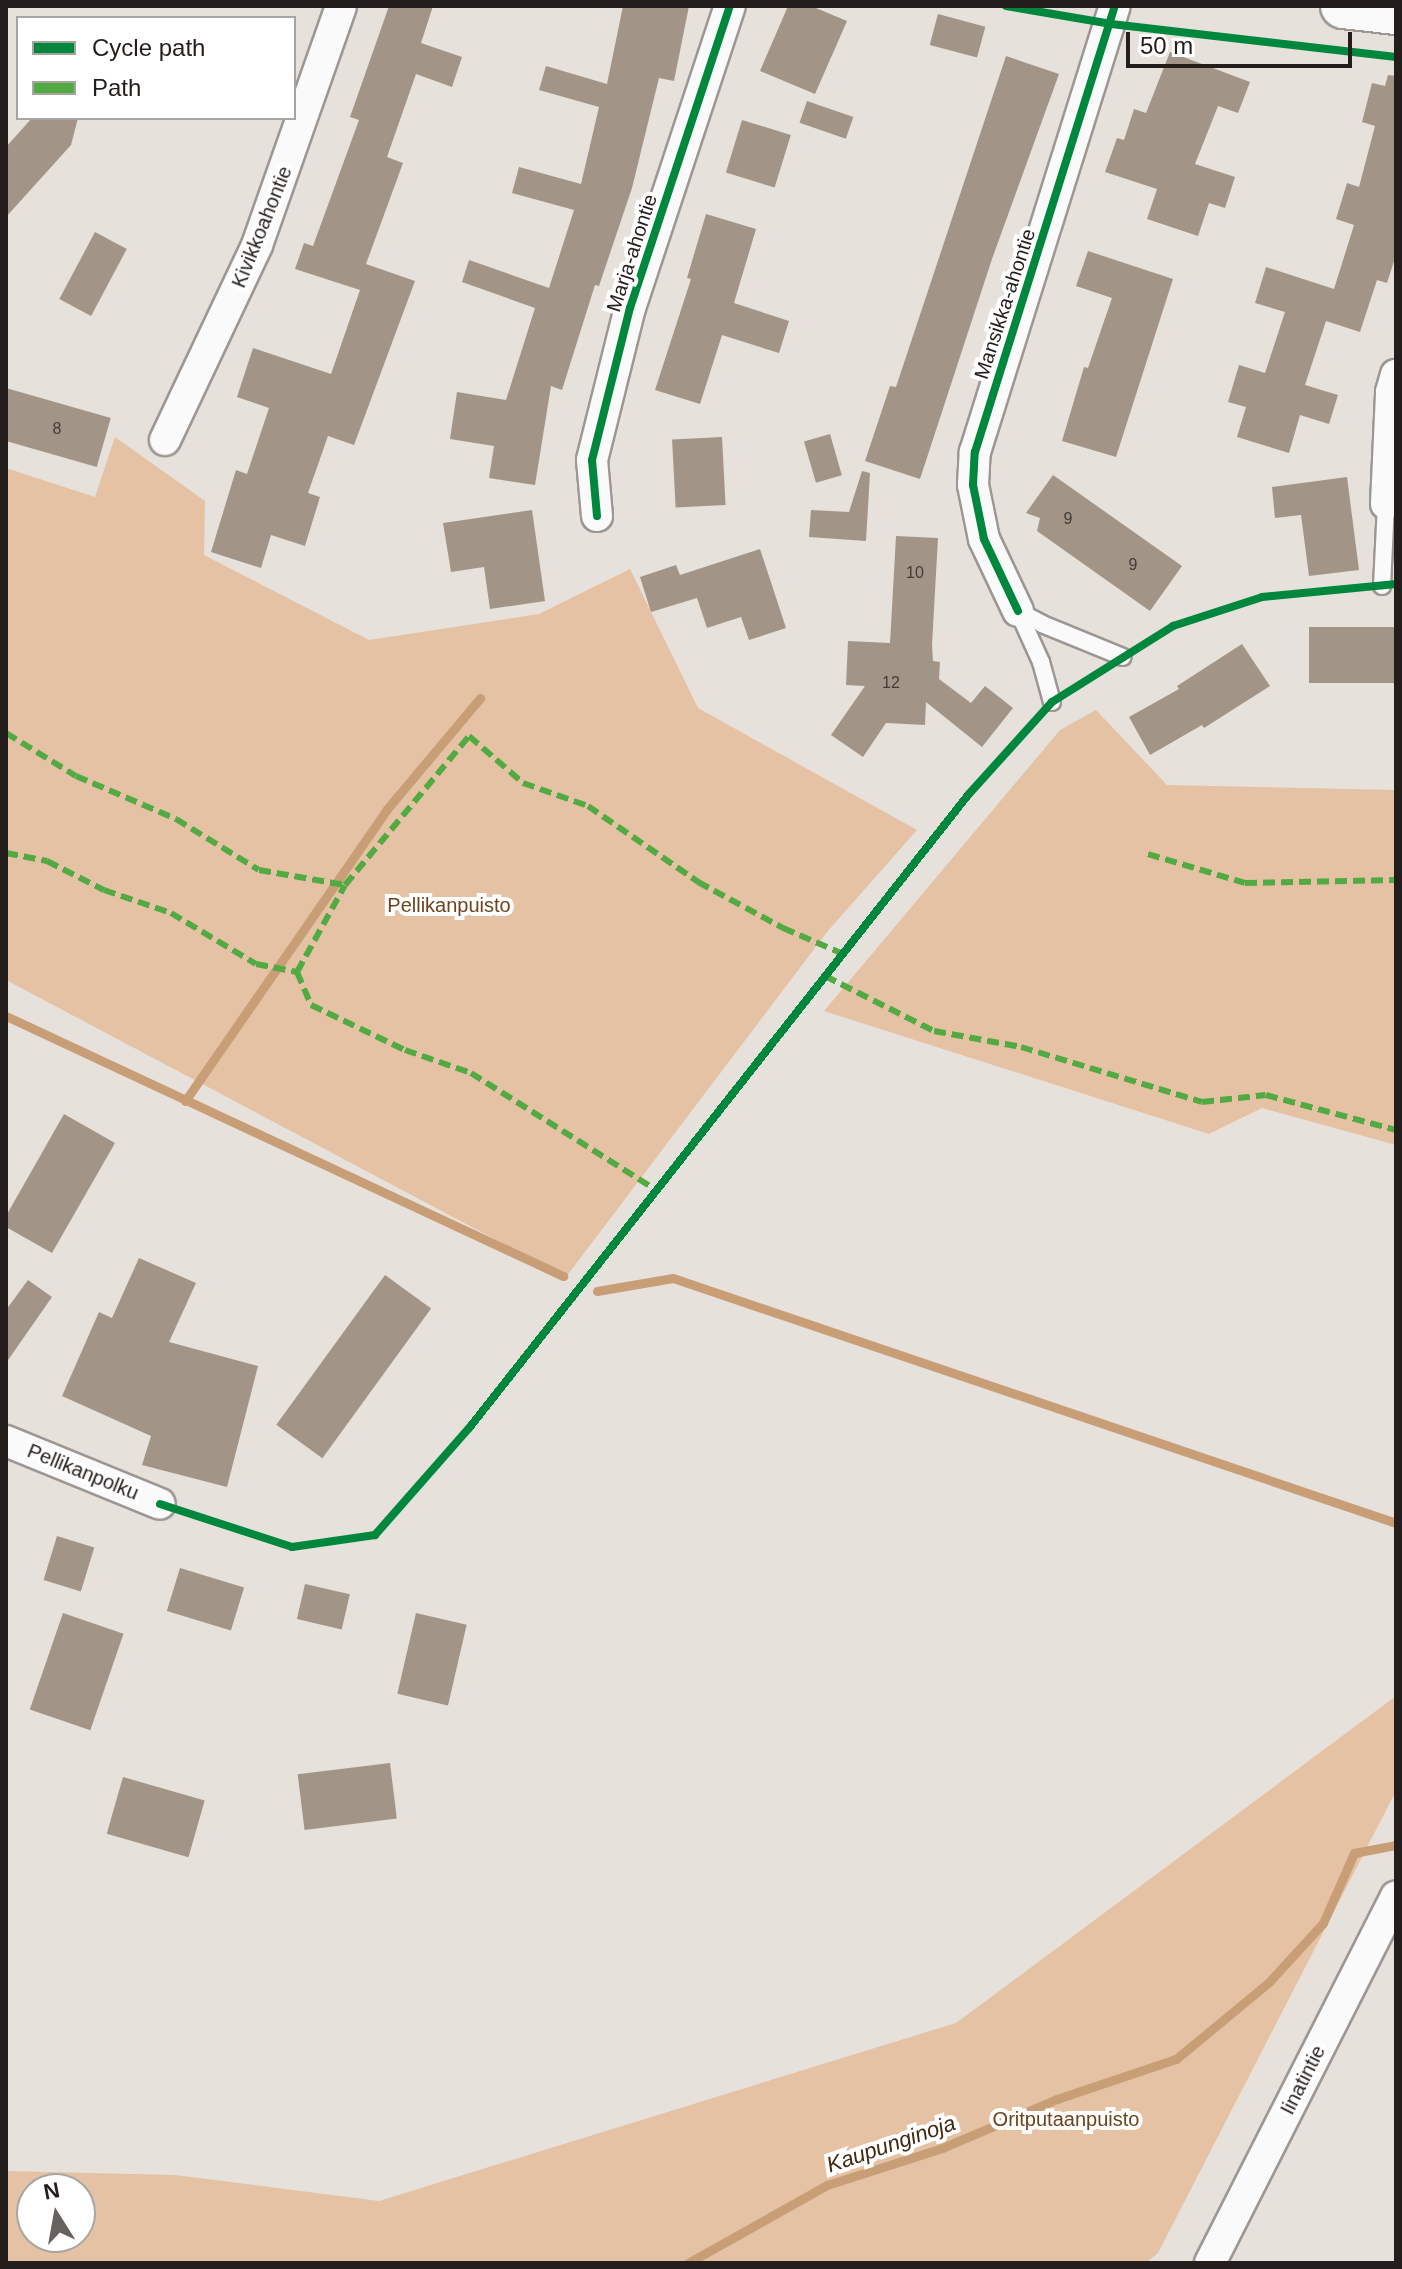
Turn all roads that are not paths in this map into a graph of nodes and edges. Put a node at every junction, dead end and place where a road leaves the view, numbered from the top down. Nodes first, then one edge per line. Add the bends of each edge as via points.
1 (341, 6) edge
2 (730, 6) edge
3 (1115, 6) edge
4 (1343, 6) edge
5 (1396, 12) edge
6 (1396, 375) edge
7 (165, 440) dead end
8 (1391, 507) edge
9 (597, 516) dead end
10 (1382, 586) dead end
11 (1018, 611) junction
12 (1123, 657) dead end
13 (1052, 702) dead end
14 (6, 1441) edge
15 (160, 1504) dead end
16 (1396, 1897) edge
17 (1210, 2263) edge

1 - 7 street, Kivikkoahontie via 257,245
2 - 9 street, Marja-ahontie via 630,308 592,460
3 - 11 street, Mansikka-ahontie via 975,452 973,485 984,539
4 - 5 street
6 - 8 street via 1391,392
8 - 10 lane
11 - 12 lane
11 - 13 lane
14 - 15 street, Pellikanpolku
16 - 17 street, Iinatintie

